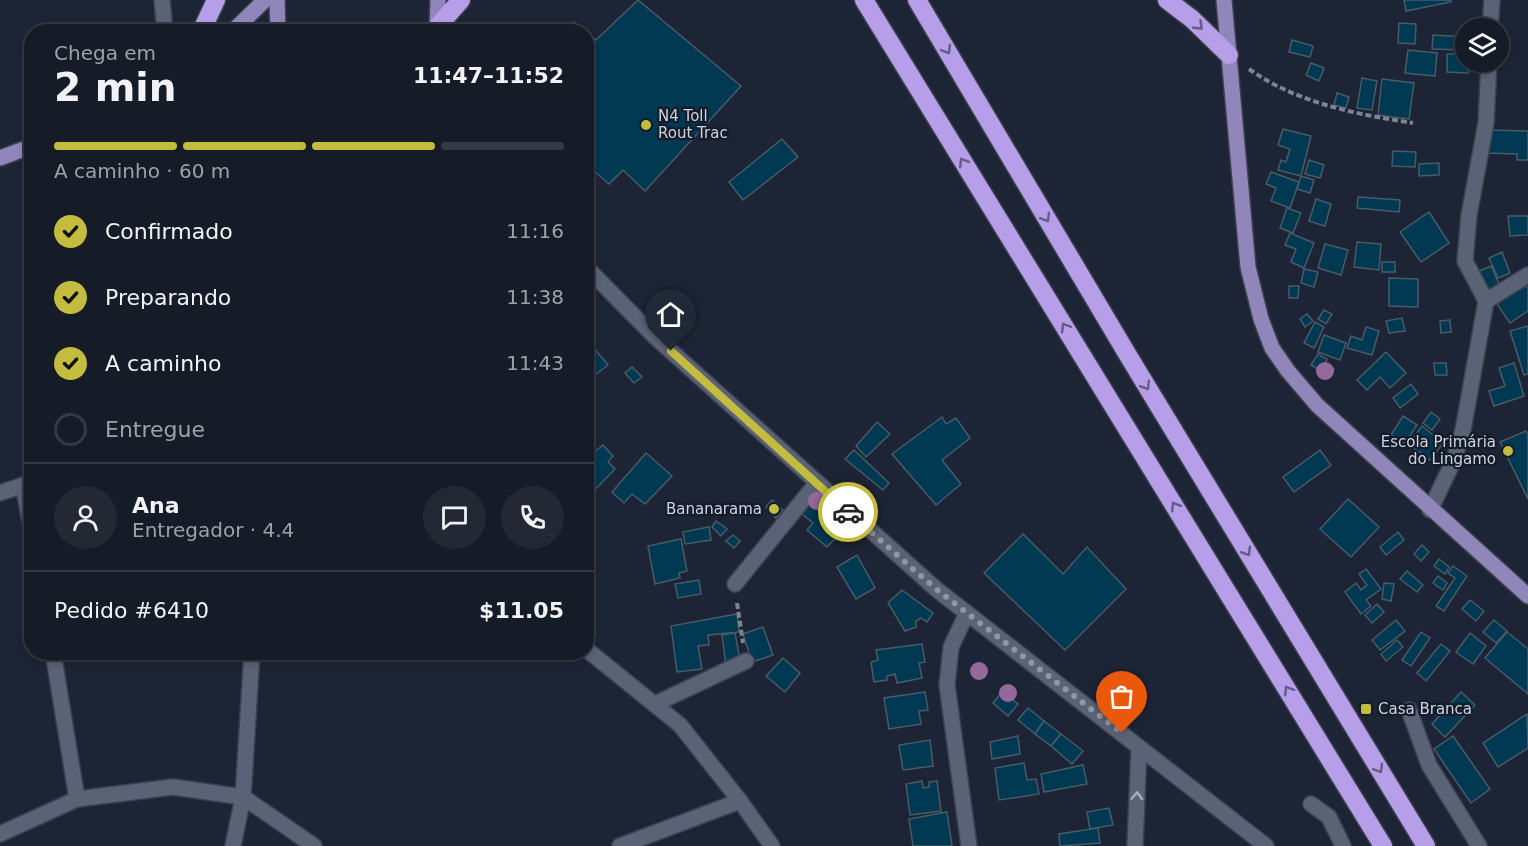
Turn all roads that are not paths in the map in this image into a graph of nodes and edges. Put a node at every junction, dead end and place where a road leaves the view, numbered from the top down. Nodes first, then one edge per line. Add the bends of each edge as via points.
1 (162, 0) edge
2 (216, 0) edge
3 (265, 0) edge
4 (277, 0) edge
5 (438, 0) edge
6 (461, 0) edge
7 (850, 0) edge
8 (864, 0) edge
9 (917, 0) edge
10 (1167, 0) edge
11 (1224, 0) edge
12 (1492, 0) edge
13 (1491, 18) edge
14 (164, 24) edge
15 (205, 24) edge
16 (240, 24) edge
17 (278, 24) edge
18 (437, 24) edge
19 (441, 24) edge
20 (879, 26) junction
21 (1229, 55) junction
22 (1489, 72) edge
23 (24, 149) edge
24 (0, 158) edge
25 (594, 275) edge
26 (1528, 275) edge
27 (1486, 301) junction
28 (816, 484) junction
29 (24, 485) edge
30 (0, 493) edge
31 (1430, 510) junction
32 (735, 584) road end
33 (1528, 596) edge
34 (967, 613) junction
35 (594, 655) edge
36 (54, 660) edge
37 (252, 660) edge
38 (746, 661) road end
39 (655, 704) junction
40 (1409, 710) dead end
41 (1139, 747) junction
42 (243, 797) junction
43 (77, 799) junction
44 (740, 801) junction
45 (1311, 804) dead end
46 (0, 834) edge
47 (233, 846) edge
48 (314, 846) edge
49 (620, 846) edge
50 (772, 846) edge
51 (969, 846) edge
52 (1135, 846) edge
53 (1266, 846) edge
54 (1344, 846) edge
55 (1383, 846) edge
56 (1426, 846) edge
57 (1479, 846) edge

1 - 14 street
2 - 15 highway
3 - 16 main road
4 - 17 main road
5 - 18 main road
6 - 19 highway
7 - 20 highway
8 - 20 highway
9 -> 56 highway
10 -> 21 highway
11 - 21 main road
12 - 13 street
55 -> 20 highway
21 - 31 main road via 1248,267 1272,348 1317,405
22 - 27 street via 1486,123 1465,261
23 - 24 main road
25 - 28 street via 653,335
26 - 27 street
27 - 31 street via 1463,430 1454,460
28 - 32 street
28 - 34 street
29 - 30 street
31 - 33 main road
34 - 41 street
34 - 51 street via 951,647 947,685
35 - 39 street
36 - 43 street
37 - 42 street
38 - 39 street
39 - 44 street via 680,725
40 - 57 street via 1429,765
52 -> 41 street
41 - 53 street
42 - 43 street via 173,787
42 - 47 street
42 - 48 street
43 - 46 street
44 - 49 street
44 - 50 street
45 - 54 street via 1329,817

